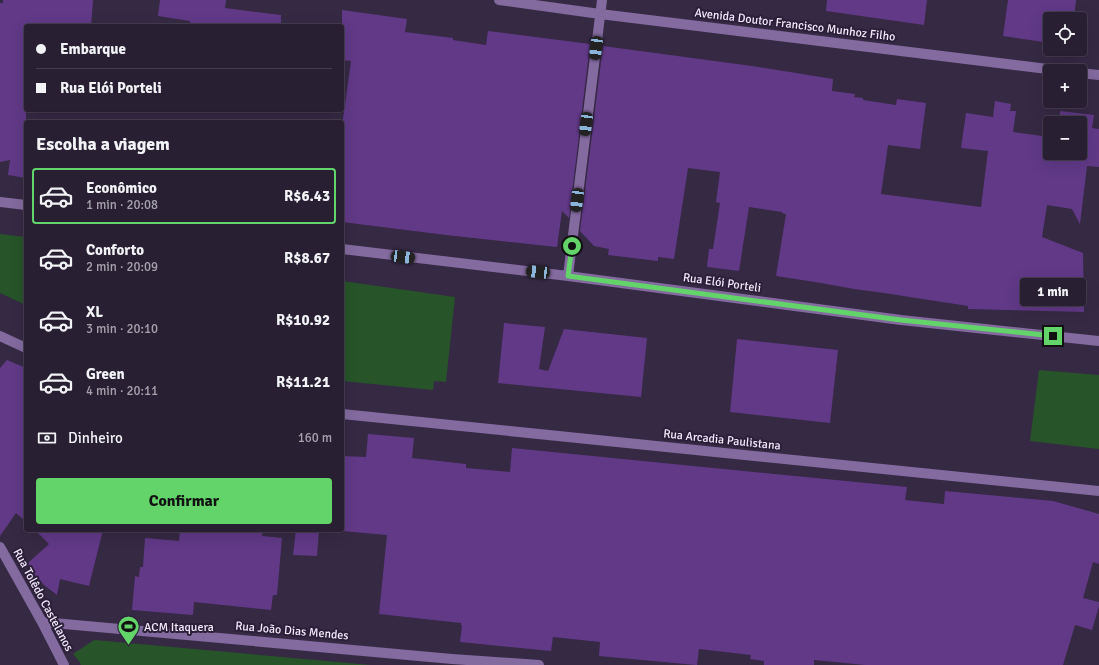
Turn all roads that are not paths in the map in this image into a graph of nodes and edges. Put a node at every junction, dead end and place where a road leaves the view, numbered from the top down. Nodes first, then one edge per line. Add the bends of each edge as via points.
1 (499, 0) edge
2 (602, 0) edge
3 (600, 14) junction
4 (1043, 68) edge
5 (1087, 74) edge
6 (1099, 75) edge
7 (0, 202) edge
8 (24, 205) edge
9 (344, 249) edge
10 (568, 276) junction
11 (0, 336) edge
12 (1099, 341) edge
13 (24, 347) edge
14 (344, 414) edge
15 (1099, 492) edge
16 (0, 547) edge
17 (42, 622) junction
18 (64, 665) edge
19 (539, 665) edge

1 - 3 street, Avenida Doutor Francisco Munhoz Filho
2 - 3 street
3 - 4 street, Avenida Doutor Francisco Munhoz Filho
3 - 10 street
5 - 6 street
7 - 8 street
9 - 10 street, Rua Elói Porteli
10 - 12 street, Rua Elói Porteli via 901,320
11 - 13 street
14 - 15 street, Rua Arcadia Paulistana
16 - 17 street, Rua Tolêdo Castelanos
17 - 18 street, Rua Tolêdo Castelanos
17 - 19 street, Rua João Dias Mendes

